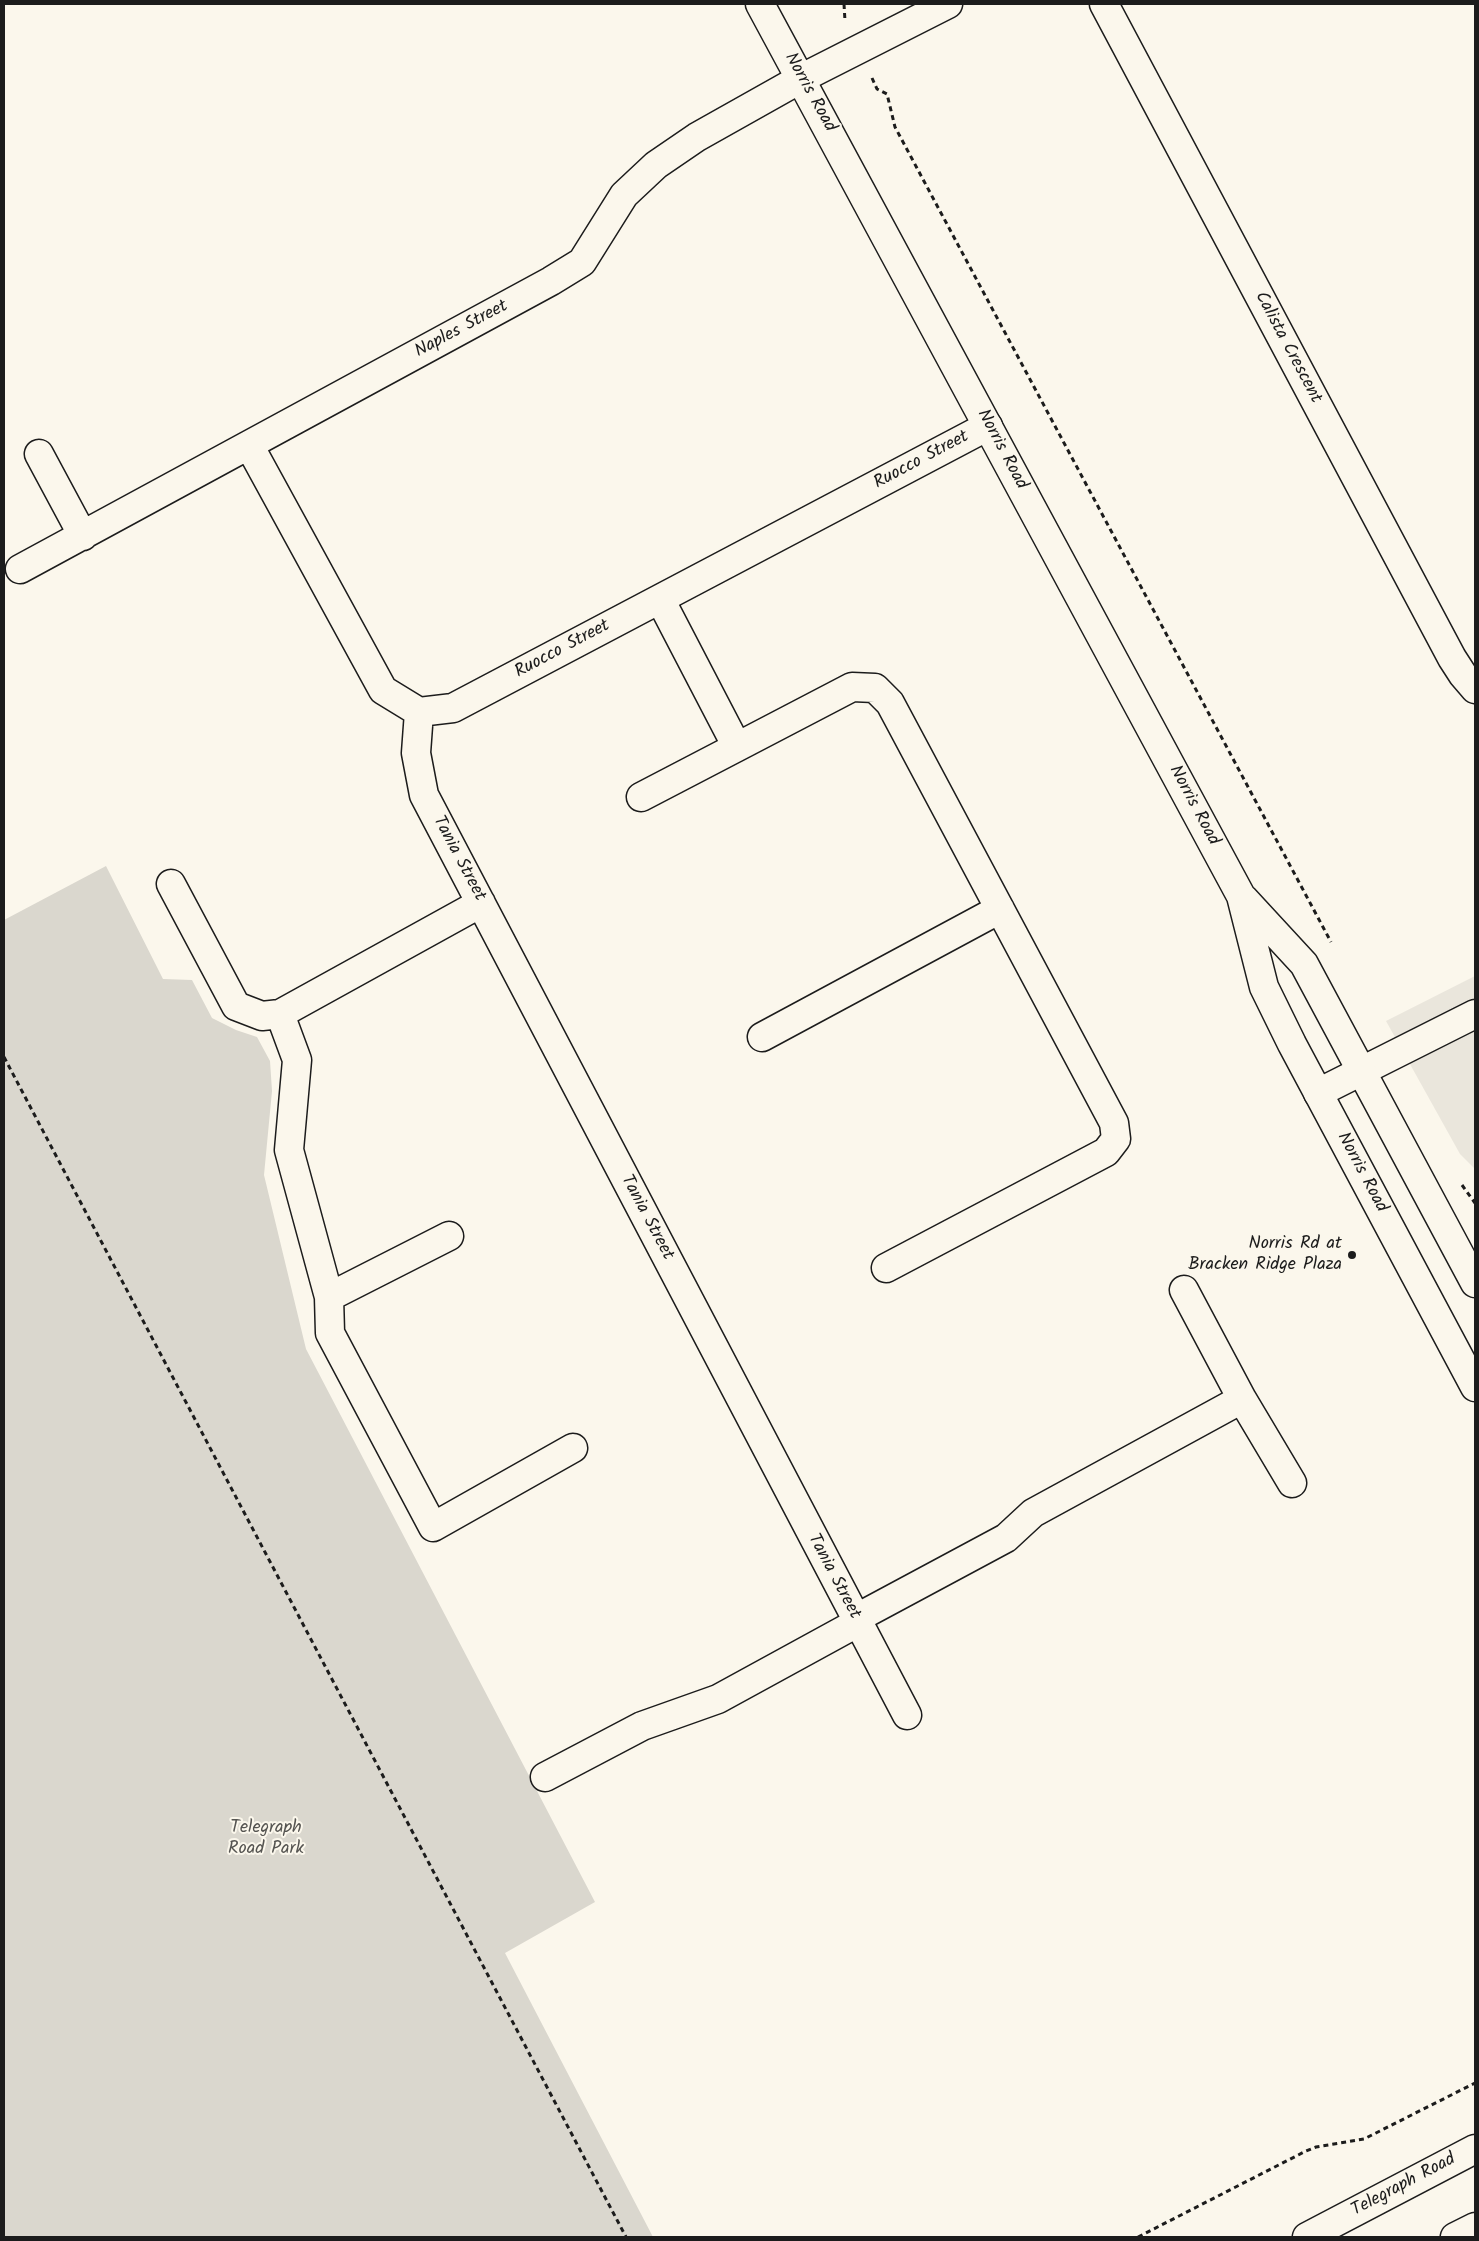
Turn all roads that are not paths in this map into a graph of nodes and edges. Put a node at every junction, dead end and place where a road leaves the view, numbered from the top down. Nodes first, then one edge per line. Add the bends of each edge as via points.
1 (760, 4) edge
2 (948, 4) edge
3 (1104, 4) edge
4 (802, 78) junction
5 (988, 426) junction
6 (249, 445) junction
7 (38, 454) dead end
8 (83, 536) junction
9 (20, 569) dead end
10 (660, 599) junction
11 (1475, 689) edge
12 (419, 712) junction
13 (736, 747) junction
14 (642, 797) dead end
15 (171, 884) dead end
16 (1241, 896) junction
17 (481, 903) junction
18 (1000, 909) junction
19 (280, 1014) junction
20 (1475, 1014) edge
21 (762, 1037) dead end
22 (1361, 1071) junction
23 (1318, 1094) junction
24 (449, 1236) dead end
25 (886, 1268) dead end
26 (1475, 1283) edge
27 (1184, 1290) dead end
28 (329, 1298) junction
29 (1475, 1387) edge
30 (1242, 1399) junction
31 (573, 1448) dead end
32 (1292, 1483) dead end
33 (856, 1621) junction
34 (907, 1715) dead end
35 (545, 1777) dead end
36 (1475, 2150) edge
37 (1475, 2227) edge
38 (1307, 2237) edge
39 (1455, 2237) edge

1 - 4 street, Norris Road
2 - 4 street, Naples Street
3 - 11 street, Calista Crescent via 1447,649
4 - 5 street, Norris Road
4 - 6 street, Naples Street via 696,137 656,165 624,195 582,262
5 - 10 street, Ruocco Street
5 - 16 street, Norris Road
6 - 8 street, Naples Street
6 - 12 street via 383,690
7 - 8 street
8 - 9 street, Naples Street
10 - 12 street, Ruocco Street via 453,708
10 - 13 street
12 - 17 street, Tania Street via 416,753 424,795
13 - 14 street
13 - 18 street via 852,687 875,688 890,703
15 - 19 street via 236,1006 262,1016
16 - 22 street, Norris Road via 1304,964
16 - 23 street, Norris Road via 1264,987
17 - 19 street
17 - 33 street, Tania Street
18 - 21 street
18 - 25 street via 1114,1123 1116,1139 1106,1152
19 - 28 street via 297,1060 289,1150
20 - 22 street
22 - 23 street
22 - 26 street, Norris Road
23 - 29 street, Norris Road
24 - 28 street
27 - 30 street
28 - 31 street via 330,1333 433,1527
30 - 32 street
30 - 33 street via 1033,1513 1006,1538
33 - 34 street, Tania Street
33 - 35 street via 718,1699 642,1726
36 - 38 street, Telegraph Road
37 - 39 street

